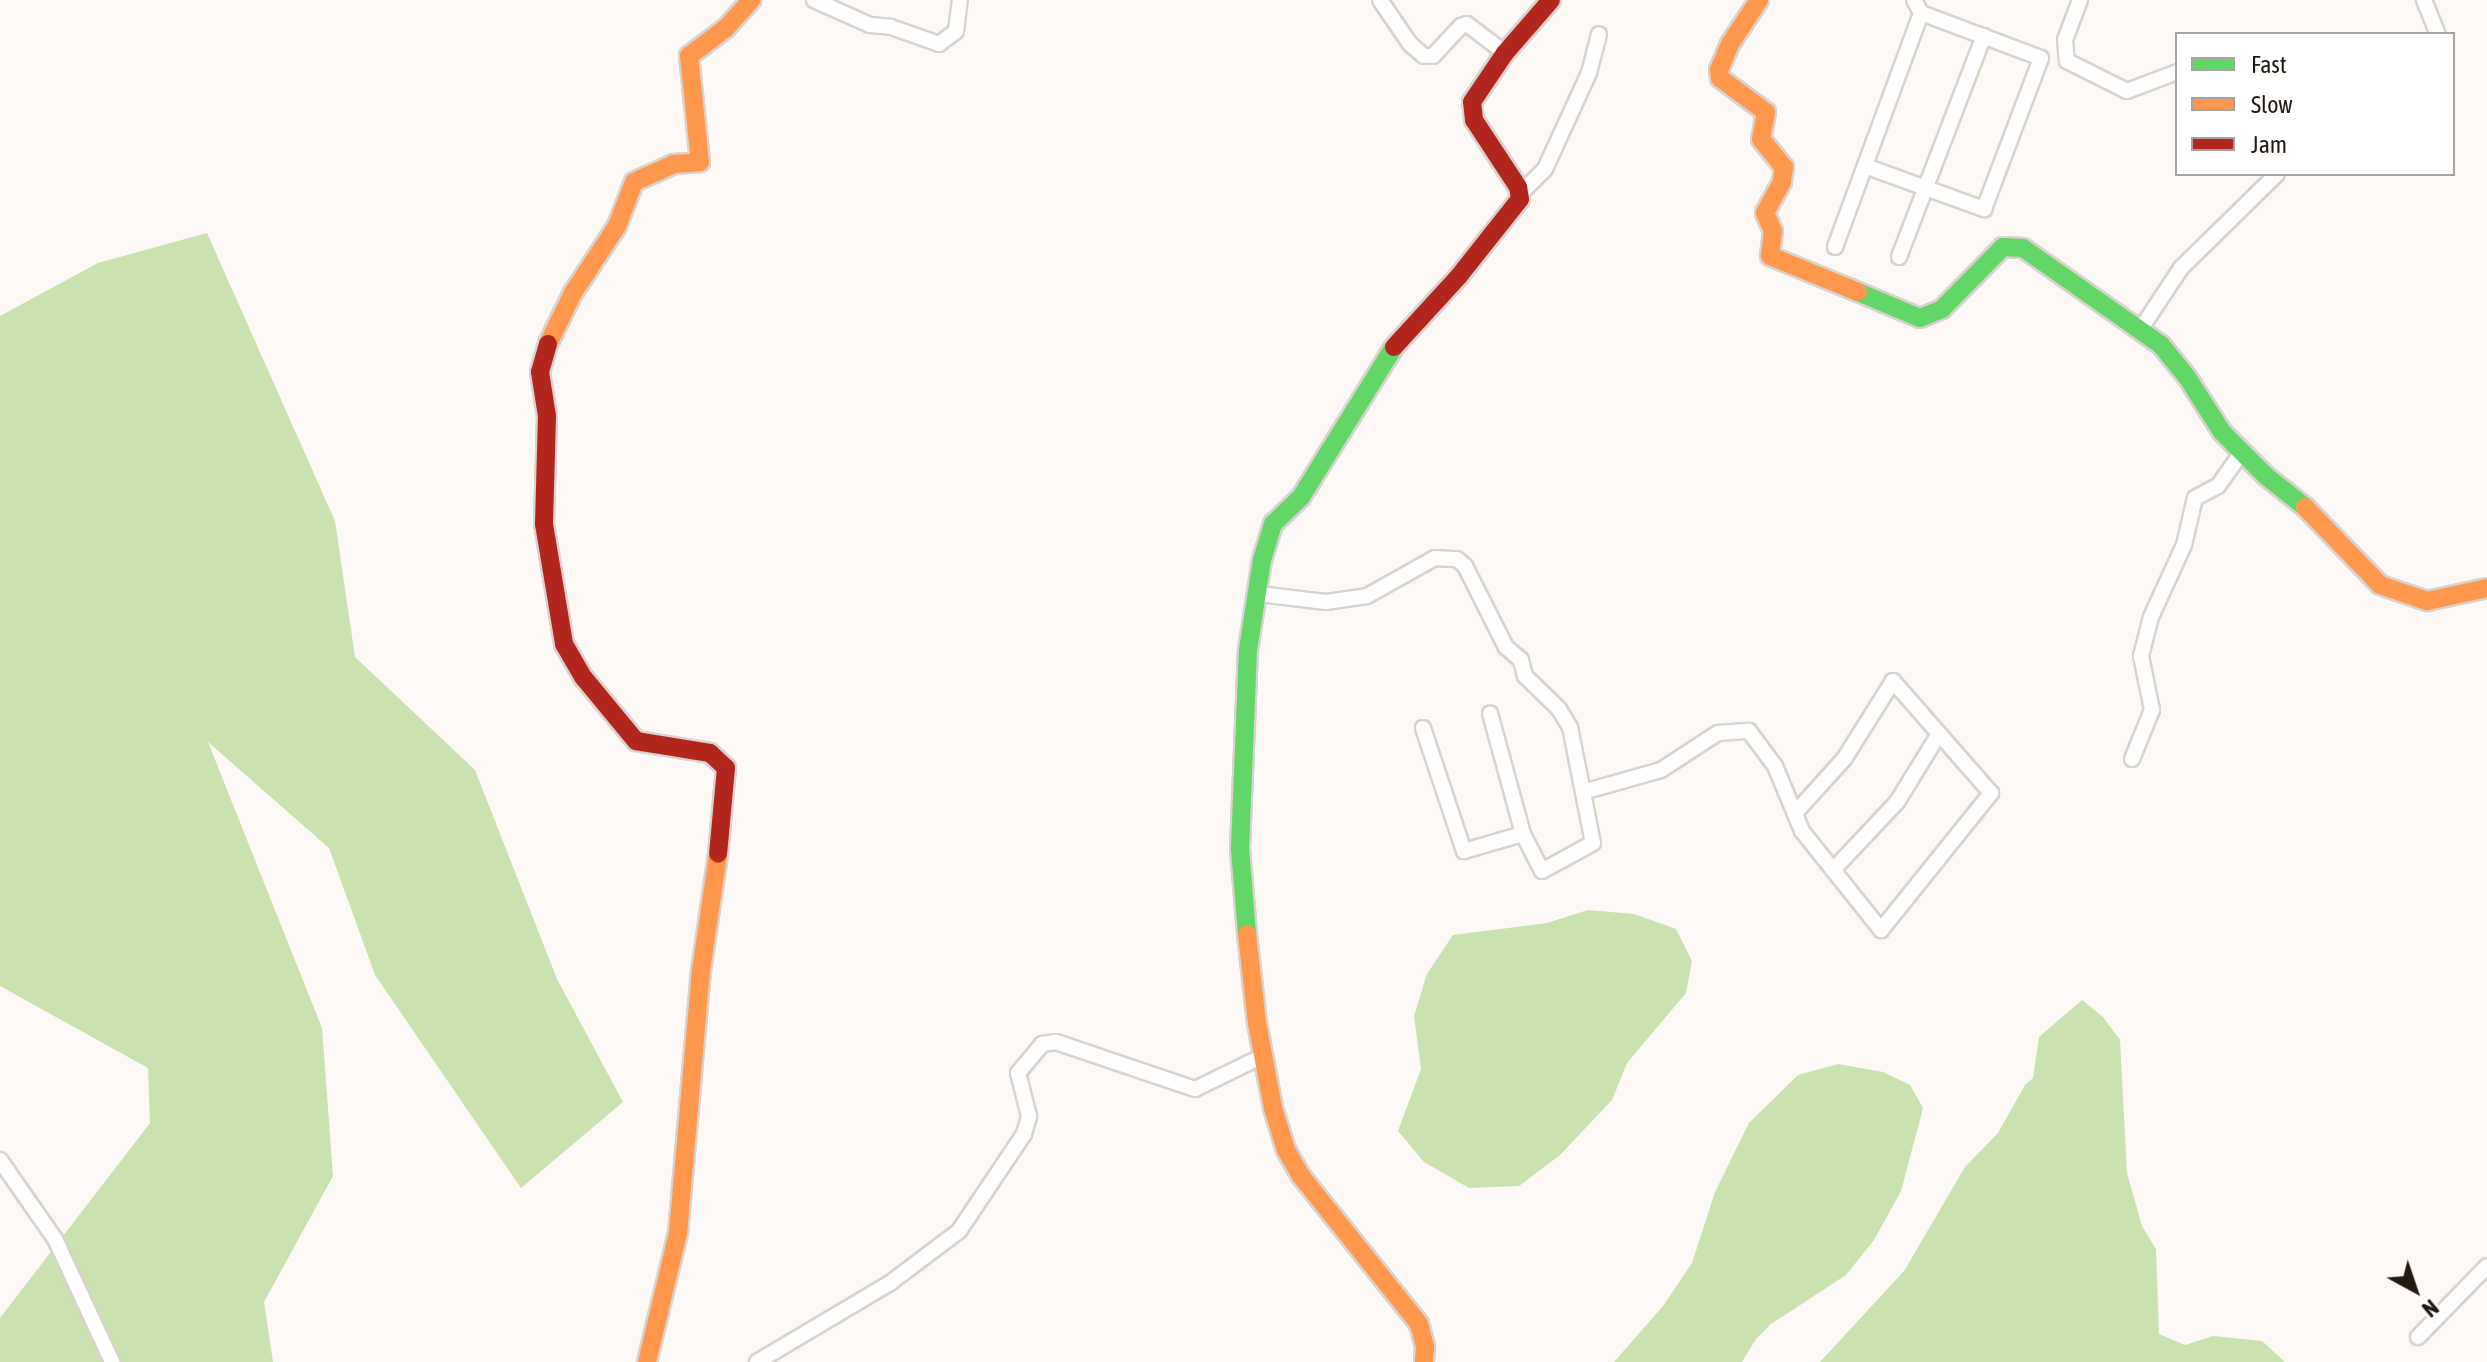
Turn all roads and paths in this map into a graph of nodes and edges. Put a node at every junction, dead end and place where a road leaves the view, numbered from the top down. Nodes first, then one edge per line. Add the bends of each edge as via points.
1 (751, 0) edge
2 (814, 0) edge
3 (960, 0) edge
4 (1380, 0) edge
5 (1551, 0) edge
6 (1759, 0) edge
7 (2080, 0) edge
8 (2424, 0) edge
9 (1918, 6) edge
10 (2437, 32) edge
11 (1599, 34) dead end
12 (1984, 36) junction
13 (1505, 53) junction
14 (2175, 73) edge
15 (1865, 166) junction
16 (2275, 176) edge
17 (1924, 188) junction
18 (1520, 194) junction
19 (1835, 247) dead end
20 (1899, 257) dead end
21 (2140, 330) junction
22 (2242, 452) junction
23 (2487, 588) edge
24 (1259, 594) junction
25 (1490, 713) dead end
26 (1423, 728) dead end
27 (1939, 734) junction
28 (2132, 759) dead end
29 (1583, 792) junction
30 (1795, 813) junction
31 (1523, 834) junction
32 (1833, 870) junction
33 (1263, 1056) junction
34 (0, 1160) edge
35 (2487, 1266) edge
36 (2418, 1337) dead end
37 (760, 1361) edge
38 (112, 1362) edge
39 (647, 1362) edge
40 (1424, 1362) edge

1 - 39 street via 719,35 689,56 700,162 674,164 634,182 617,226 551,334 540,372 547,416 544,524 564,644 584,678 636,741 710,753 726,768 701,971 678,1233
2 - 3 street via 870,25 939,44 958,24
4 - 13 street via 1424,56 1433,56 1467,24
5 - 13 street
6 - 21 street via 1719,70 1720,78 1766,112 1761,139 1784,167 1765,213 1773,231 1770,256 1920,318 1942,309 2003,247 2023,248
7 - 14 street via 2065,40 2067,61 2127,91
8 - 10 street
9 - 12 street
9 - 15 street
11 - 18 street via 1589,73 1545,169
12 - 17 street
12 - 17 street via 2041,58 1984,209
13 - 18 street via 1475,93 1471,110
15 - 17 street
15 - 19 street
16 - 21 street via 2181,268
17 - 20 street
18 - 24 street via 1468,264 1391,350 1301,497 1273,524
21 - 22 street via 2161,345
22 - 23 street via 2321,520 2380,585 2427,601
22 - 28 street via 2218,486 2195,498 2184,545 2151,617 2141,656 2152,710
24 - 29 street via 1326,602 1358,598 1435,558 1457,559 1470,574 1506,647 1521,660 1525,676 1570,727
24 - 33 street via 1248,650 1240,848
25 - 31 street
26 - 31 street via 1464,851
27 - 30 street via 1893,681 1844,759
27 - 32 street via 1897,802
27 - 32 street via 1991,793 1949,849 1881,930
29 - 30 street via 1661,770 1718,733 1749,731 1775,766
29 - 31 street via 1593,843 1542,871
30 - 32 street via 1802,831
33 - 37 street via 1195,1089 1056,1042 1042,1044 1018,1073 1029,1116 1024,1134 959,1231 890,1283
33 - 40 street via 1286,1150 1319,1200 1419,1324
34 - 38 street via 55,1239
35 - 36 street

